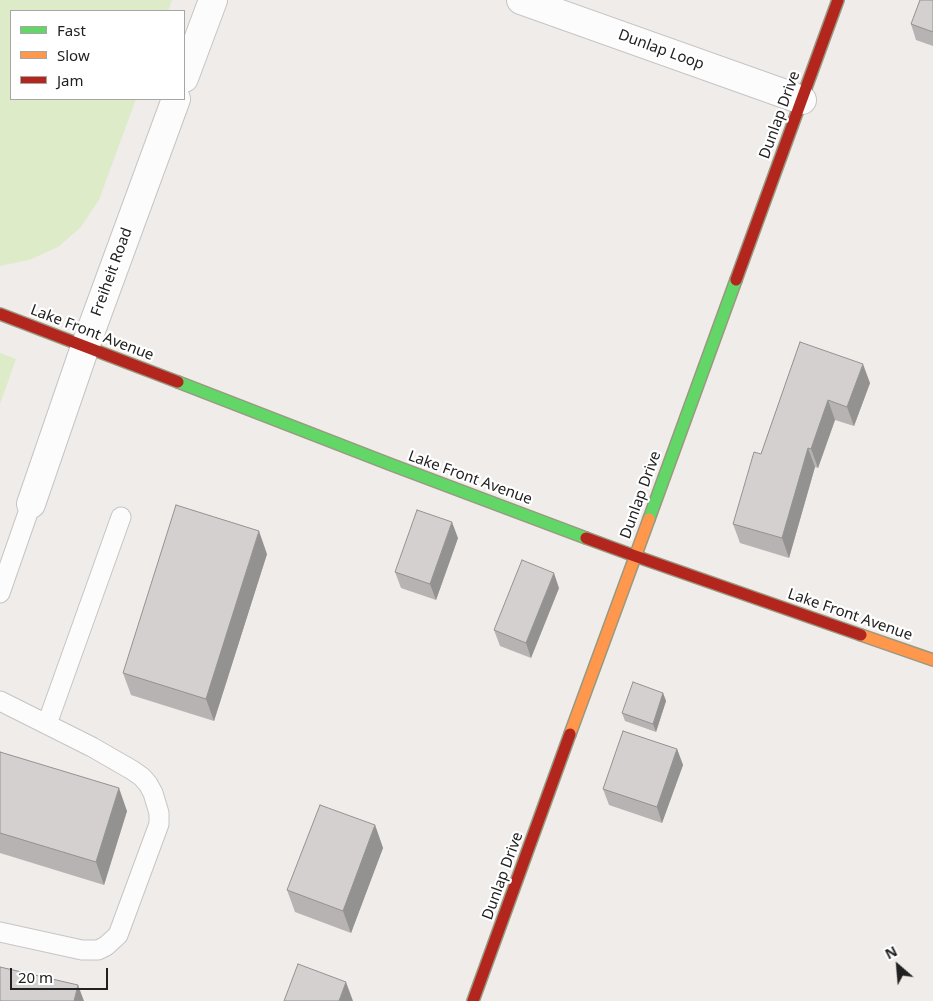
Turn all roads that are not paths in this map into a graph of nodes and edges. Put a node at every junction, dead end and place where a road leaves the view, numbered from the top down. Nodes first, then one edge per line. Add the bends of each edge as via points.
1 (212, 0) edge
2 (521, 0) edge
3 (838, 0) edge
4 (185, 75) edge
5 (176, 100) edge
6 (802, 100) junction
7 (0, 314) edge
8 (85, 347) junction
9 (32, 504) joint
10 (121, 518) dead end
11 (635, 556) junction
12 (0, 593) edge
13 (933, 660) edge
14 (0, 701) edge
15 (48, 724) junction
16 (0, 932) edge
17 (473, 1001) edge

1 - 4 street
2 - 6 street, Dunlap Loop
3 - 6 street, Dunlap Drive
5 - 8 street, Freiheit Road
6 - 11 street, Dunlap Drive
7 - 8 street, Lake Front Avenue
8 - 9 street, Freiheit Road
8 - 11 street, Lake Front Avenue
9 - 12 lane
10 - 15 lane
11 - 13 street, Lake Front Avenue
11 - 17 street, Dunlap Drive
14 - 15 lane
15 - 16 lane via 142,777 153,793 159,824 118,934 106,946 98,950 82,950

